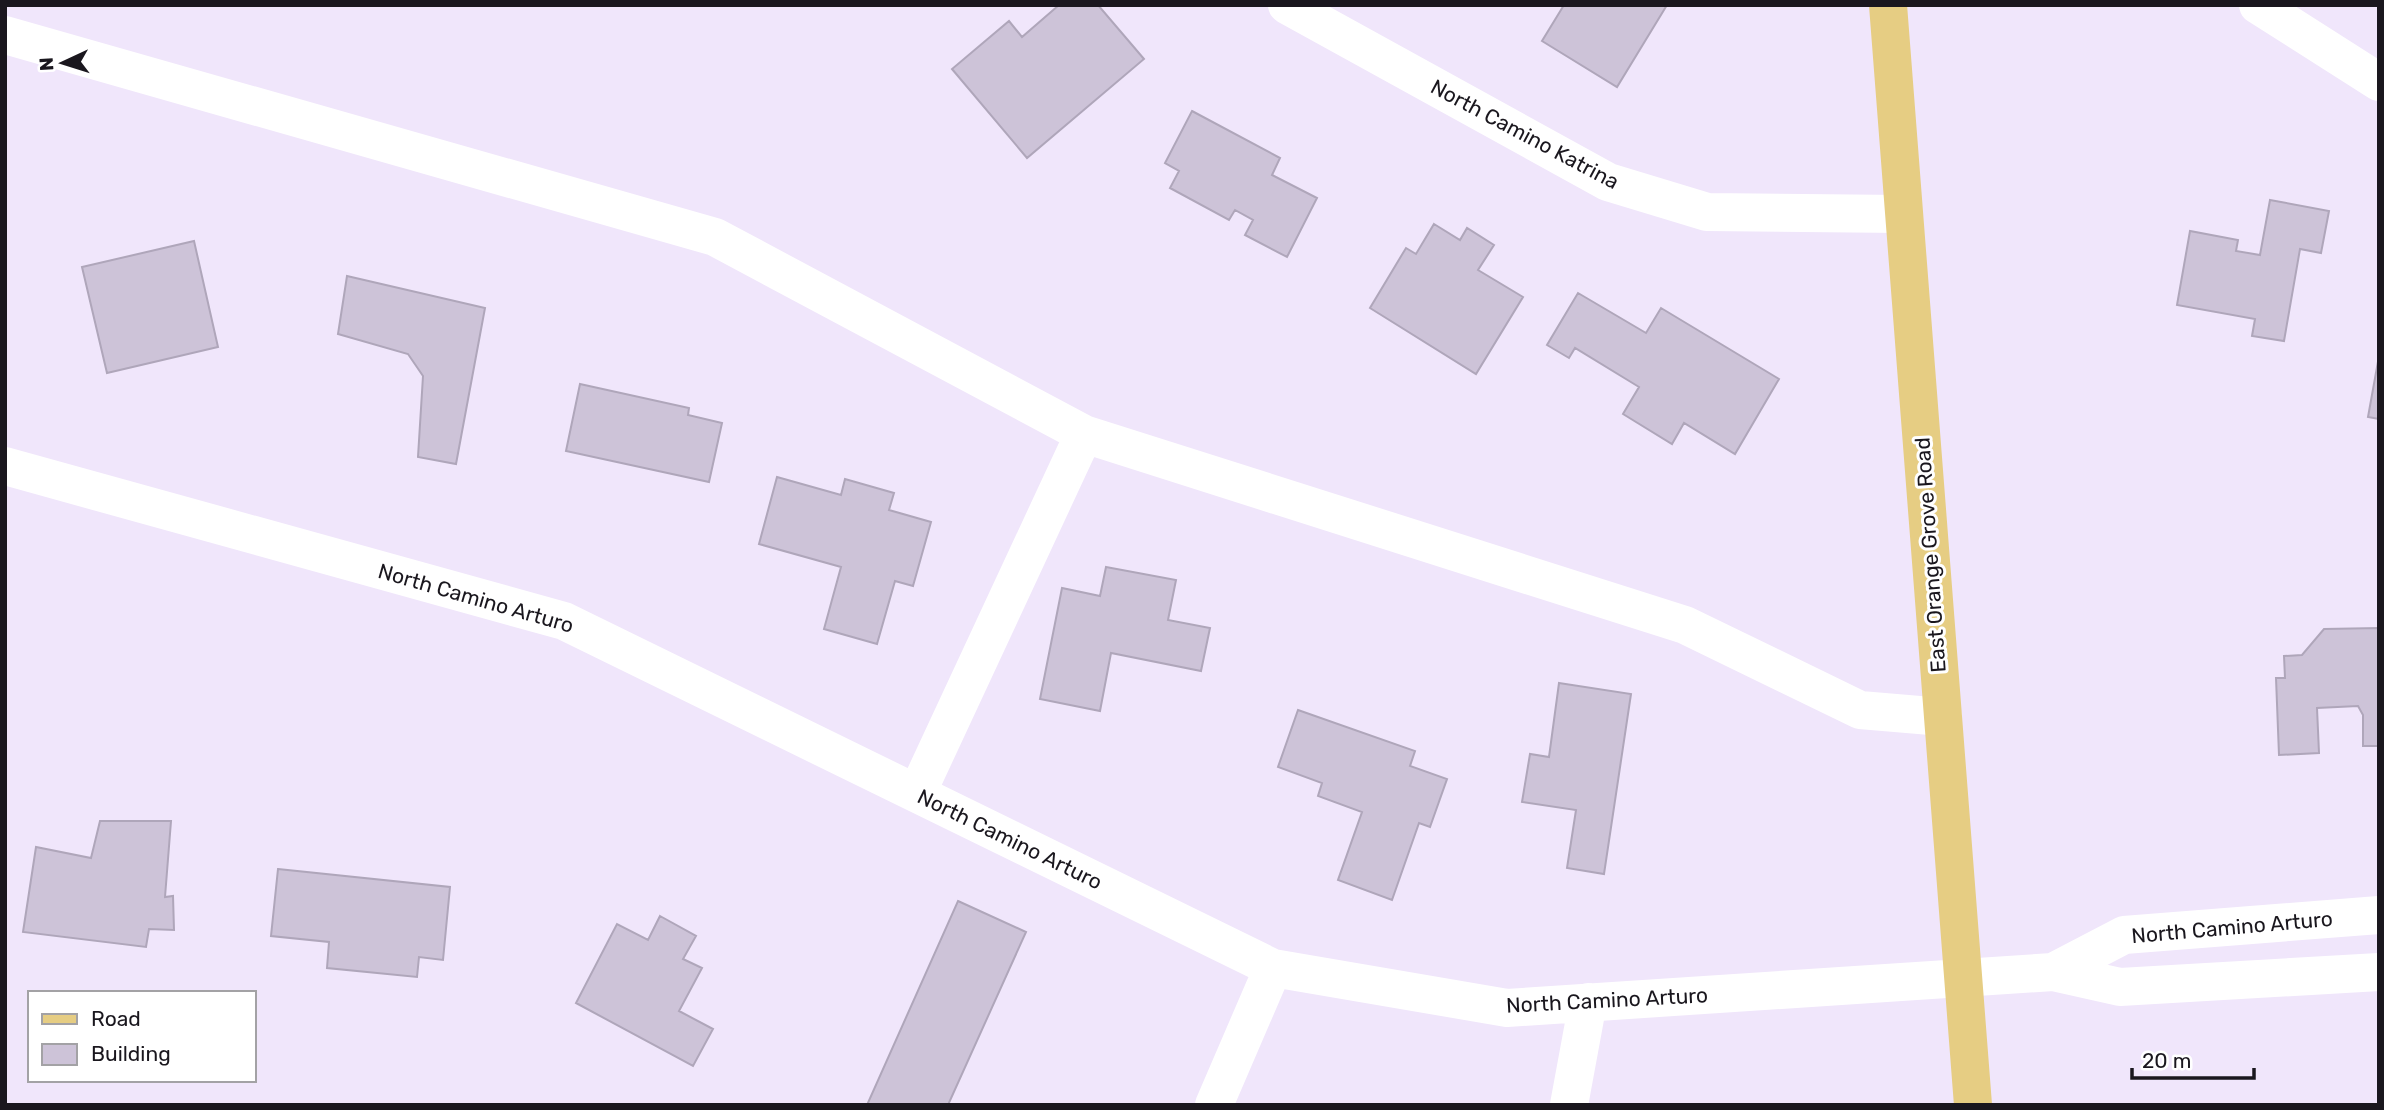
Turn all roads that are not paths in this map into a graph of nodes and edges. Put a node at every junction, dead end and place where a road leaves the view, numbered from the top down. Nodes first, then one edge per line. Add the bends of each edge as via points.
1 (1287, 5) edge
2 (1888, 5) edge
3 (2258, 5) edge
4 (5, 35) edge
5 (2379, 82) edge
6 (1903, 214) junction
7 (1084, 434) junction
8 (5, 466) edge
9 (1942, 717) junction
10 (916, 793) junction
11 (2379, 915) edge
12 (1273, 968) junction
13 (2053, 972) junction
14 (2379, 972) edge
15 (1964, 979) junction
16 (1588, 1002) junction
17 (1214, 1105) edge
18 (1569, 1105) edge
19 (1973, 1105) edge

1 - 6 street, North Camino Katrina via 1608,181 1707,212
2 - 6 main road, East Orange Grove Road
3 - 5 street
4 - 7 street via 715,237
6 - 9 main road, East Orange Grove Road
7 - 9 street via 1685,625 1860,710
7 - 10 street
8 - 10 street, North Camino Arturo via 564,621
9 - 15 main road, East Orange Grove Road
10 - 12 street, North Camino Arturo
11 - 13 street, North Camino Arturo via 2124,935
12 - 16 street, North Camino Arturo via 1507,1008
12 - 17 street
13 - 14 street, North Camino Arturo via 2120,987
13 - 15 street, North Camino Arturo
15 - 16 street, North Camino Arturo
15 - 19 main road, East Orange Grove Road
16 - 18 street

